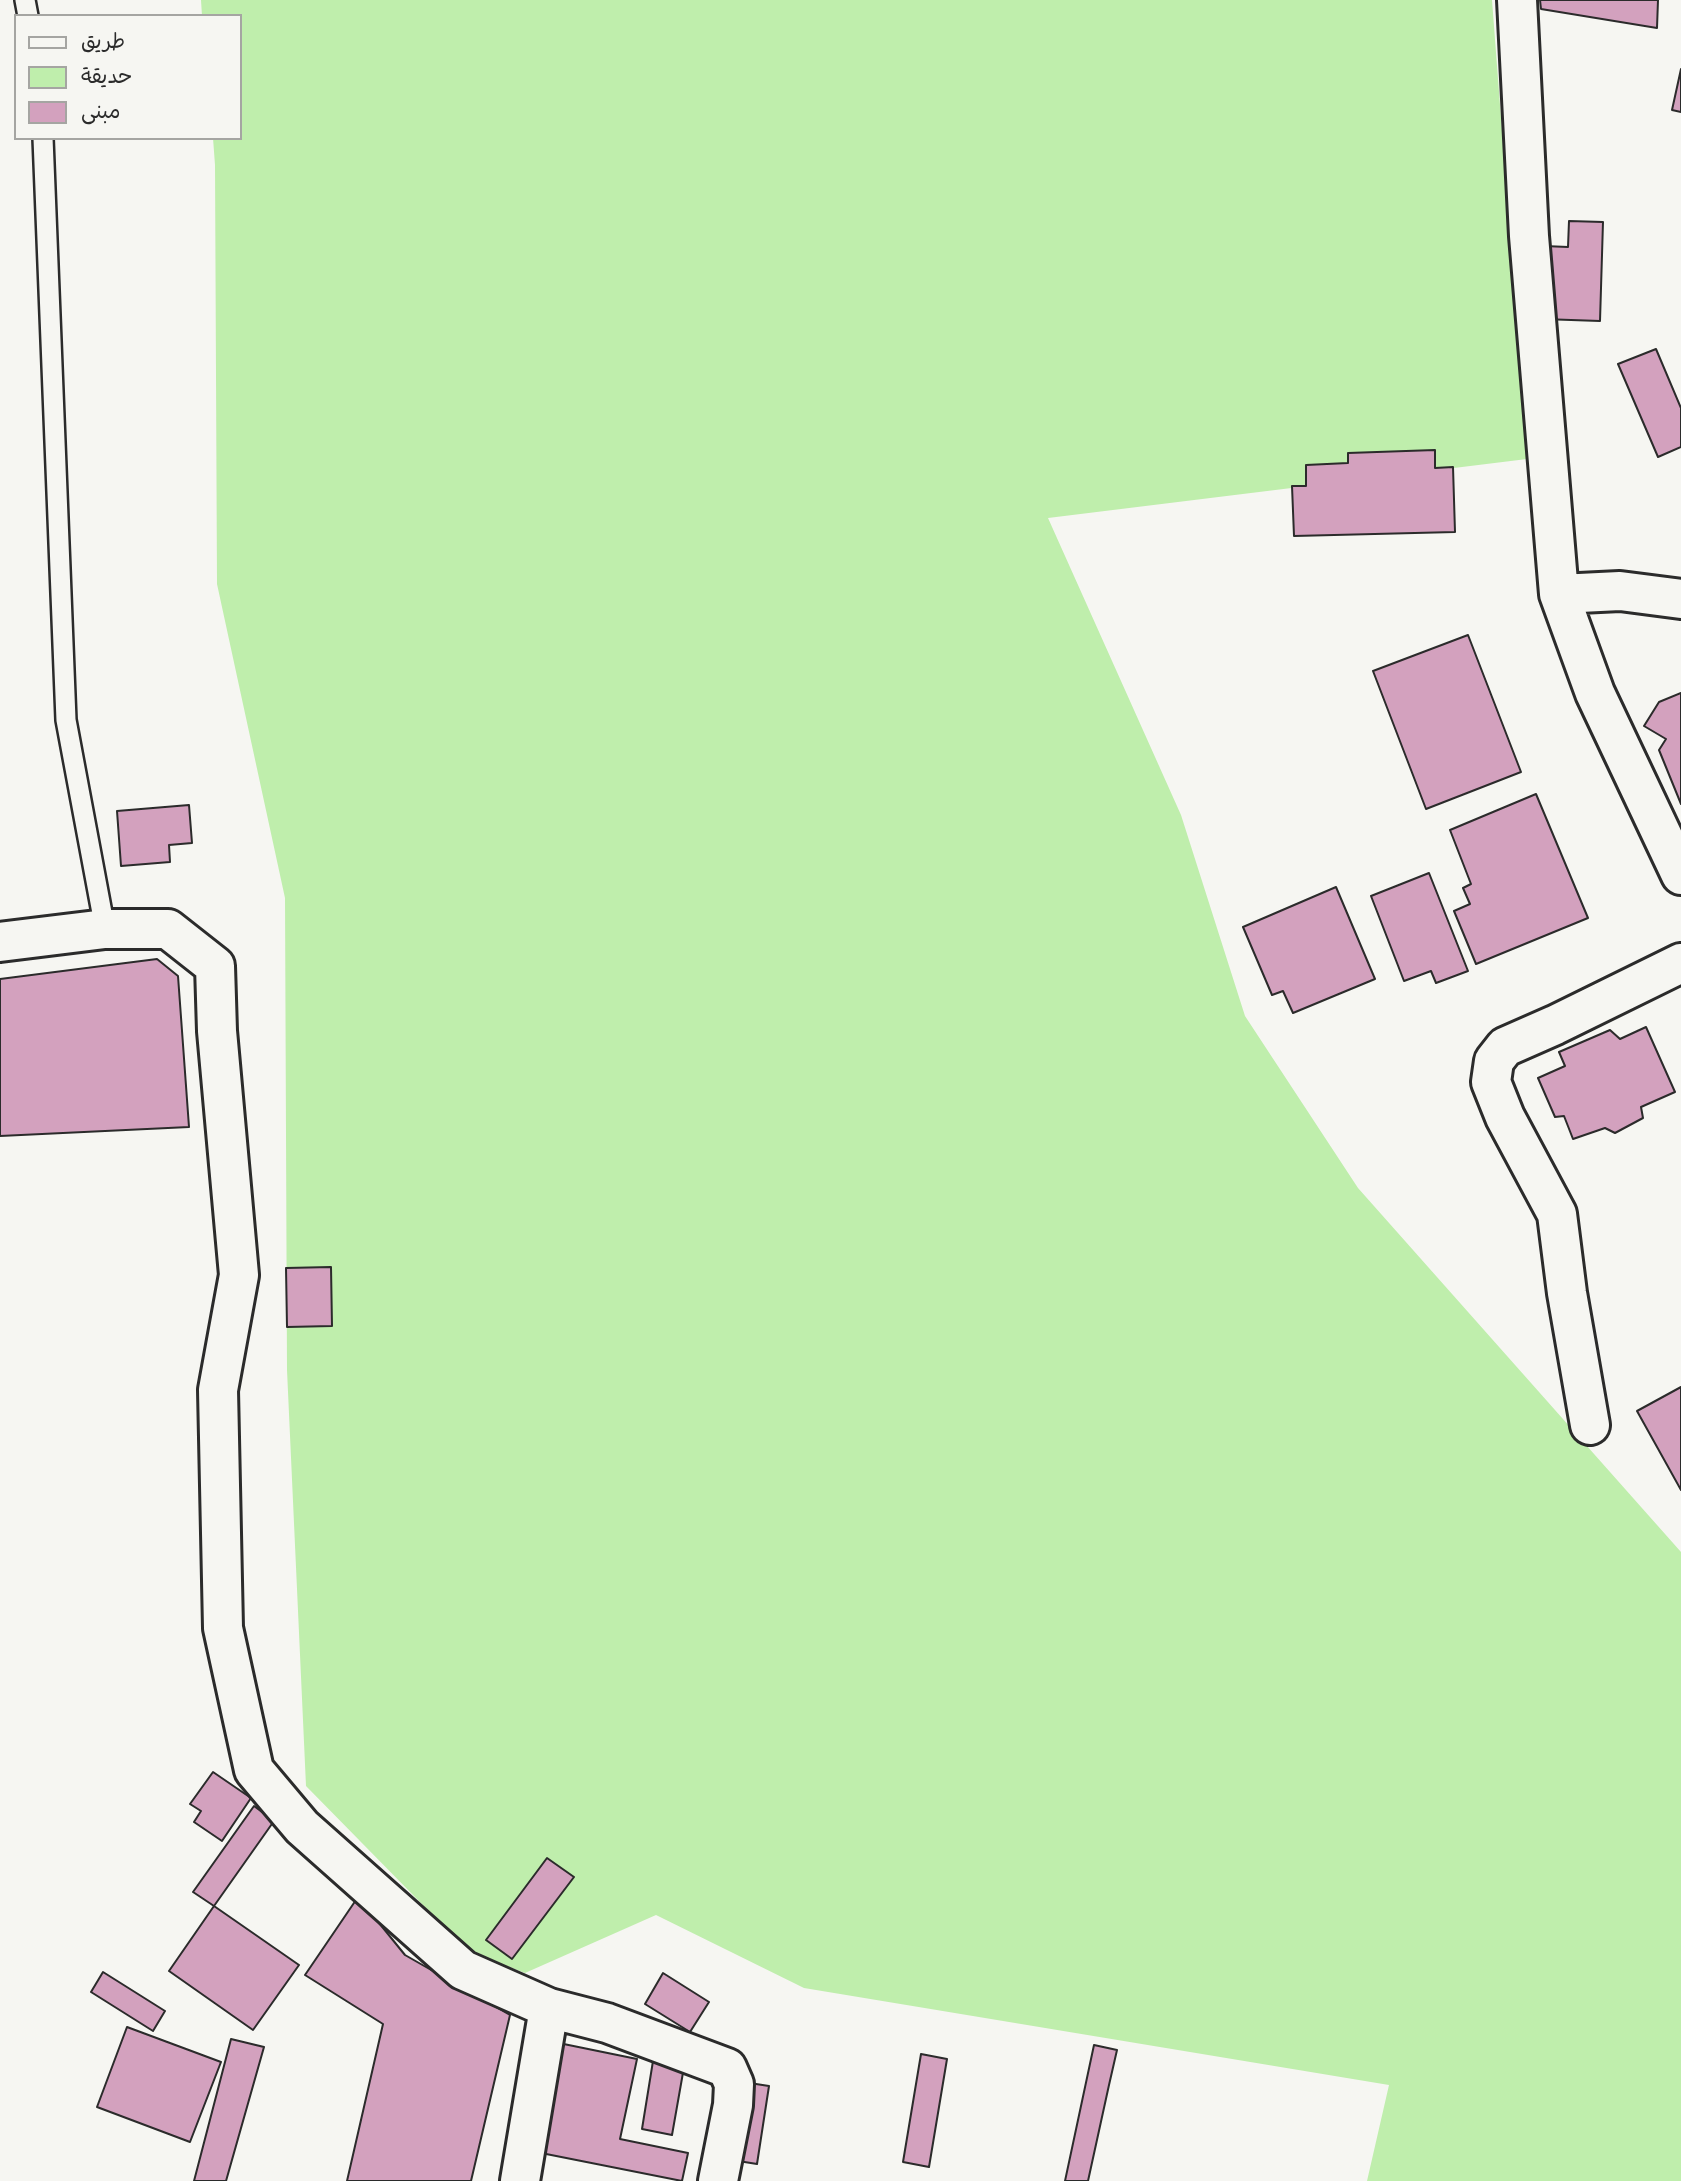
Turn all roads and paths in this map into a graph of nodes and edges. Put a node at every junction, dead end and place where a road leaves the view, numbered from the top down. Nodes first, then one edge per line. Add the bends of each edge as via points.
1 (1517, 0) edge
2 (43, 140) edge
3 (1559, 594) junction
4 (1681, 599) edge
5 (1681, 875) edge
6 (105, 929) junction
7 (0, 942) edge
8 (1681, 963) edge
9 (1590, 1425) dead end
10 (549, 2008) junction
11 (520, 2181) edge
12 (718, 2181) edge

1 - 3 street via 1529,236
2 - 6 lane via 66,720
3 - 4 street via 1620,592
3 - 5 street via 1595,693
6 - 7 street
6 - 10 street via 168,929 215,966 239,1275 218,1391 223,1628 254,1770 302,1828 463,1970
8 - 9 street via 1505,1047 1494,1061 1491,1082 1557,1214
10 - 11 street
10 - 12 street via 607,2023 727,2068 734,2084 733,2105

